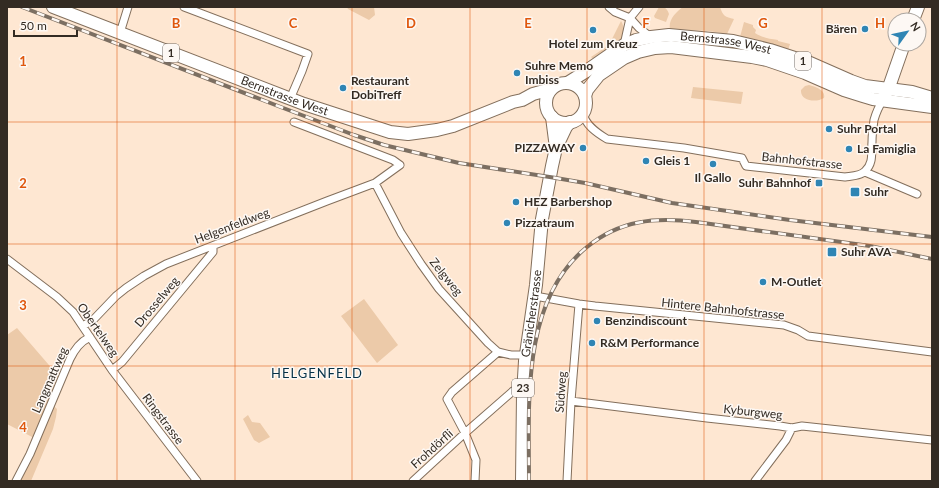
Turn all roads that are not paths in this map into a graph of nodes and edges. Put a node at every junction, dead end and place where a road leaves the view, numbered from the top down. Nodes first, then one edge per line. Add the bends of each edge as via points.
1 (53, 7) edge
2 (128, 7) edge
3 (184, 7) edge
4 (609, 7) edge
5 (639, 7) edge
6 (630, 18) junction
7 (120, 33) junction
8 (651, 37) junction
9 (624, 45) junction
10 (901, 52) edge
11 (568, 82) junction
12 (551, 89) junction
13 (885, 95) junction
14 (585, 96) junction
15 (932, 98) edge
16 (290, 99) junction
17 (522, 100) junction
18 (932, 107) edge
19 (549, 113) junction
20 (583, 113) junction
21 (294, 122) dead end
22 (570, 122) junction
23 (556, 148) junction
24 (865, 172) junction
25 (375, 183) junction
26 (917, 194) dead end
27 (212, 246) junction
28 (7, 259) edge
29 (535, 296) junction
30 (579, 304) junction
31 (83, 326) junction
32 (90, 337) junction
33 (498, 352) junction
34 (932, 352) edge
35 (526, 355) junction
36 (112, 370) junction
37 (523, 389) junction
38 (571, 401) junction
39 (792, 428) junction
40 (465, 433) junction
41 (932, 440) edge
42 (16, 481) edge
43 (196, 481) edge
44 (413, 481) edge
45 (475, 481) edge
46 (522, 481) edge
47 (567, 481) edge
48 (755, 481) edge

1 - 7 main road, Bernstrasse West / 1
2 - 7 street
3 - 16 street via 308,54
4 - 6 street
5 - 6 street
6 - 8 street
6 - 9 street
7 - 16 main road, Bernstrasse West / 1
8 - 9 main road, Bernstrasse West / 1
8 - 13 main road, Bernstrasse West / 1 via 733,41 770,50 810,63
9 - 11 main road, Bernstrasse West / 1
10 - 13 main road
11 - 12 main road, 1 via 557,84
11 - 14 main road via 578,87
12 - 17 main road, Bernstrasse West / 1
12 - 19 main road via 545,100
13 - 14 main road, Bernstrasse West via 863,96 767,60 671,47 654,48 624,58 599,75
13 - 15 main road, 1 via 912,92
13 - 18 main road
13 - 24 street via 874,120 871,162
14 - 20 main road via 586,105
16 - 17 main road, Bernstrasse West / 1 via 390,132 408,134 453,126
17 - 19 main road via 543,106
19 - 22 main road via 559,122
19 - 23 main road, Gränicherstrasse / 23
20 - 22 main road
20 - 24 street, Bahnhofstrasse via 590,126 607,139 742,158 746,166 845,176
21 - 25 street, Helgenfeldweg via 393,160 400,165
22 - 23 main road, Gränicherstrasse / 23
23 - 29 main road, Gränicherstrasse / 23 via 542,219
24 - 26 street
25 - 27 street, Helgenfeldweg
25 - 33 street, Zelgweg via 401,233 435,284
27 - 31 street, Helgenfeldweg via 166,264 144,276 116,296 94,319
27 - 36 street, Drosselweg via 213,252 122,362
28 - 31 street, Obertelweg via 62,301
29 - 30 street, Hintere Bahnhofstrasse
29 - 35 main road, Gränicherstrasse / 23
30 - 34 street, Hintere Bahnhofstrasse via 784,325 808,336
30 - 38 street, Südweg
31 - 32 street, Obertelweg
32 - 36 street, Obertelweg
32 - 42 street, Langmattweg via 76,347 70,358
33 - 35 street
33 - 40 street, Frohdörfli via 447,399
35 - 37 main road, Gränicherstrasse / 23
36 - 43 street, Ringstrasse
37 - 40 street, Frohdörfli via 513,391
37 - 46 main road, Gränicherstrasse / 23
38 - 39 street, Kyburgweg
38 - 47 street, Südweg
39 - 41 street, Kyburgweg via 802,426
39 - 48 street
40 - 44 street, Frohdörfli
40 - 45 street, Frohdörfli via 476,460

